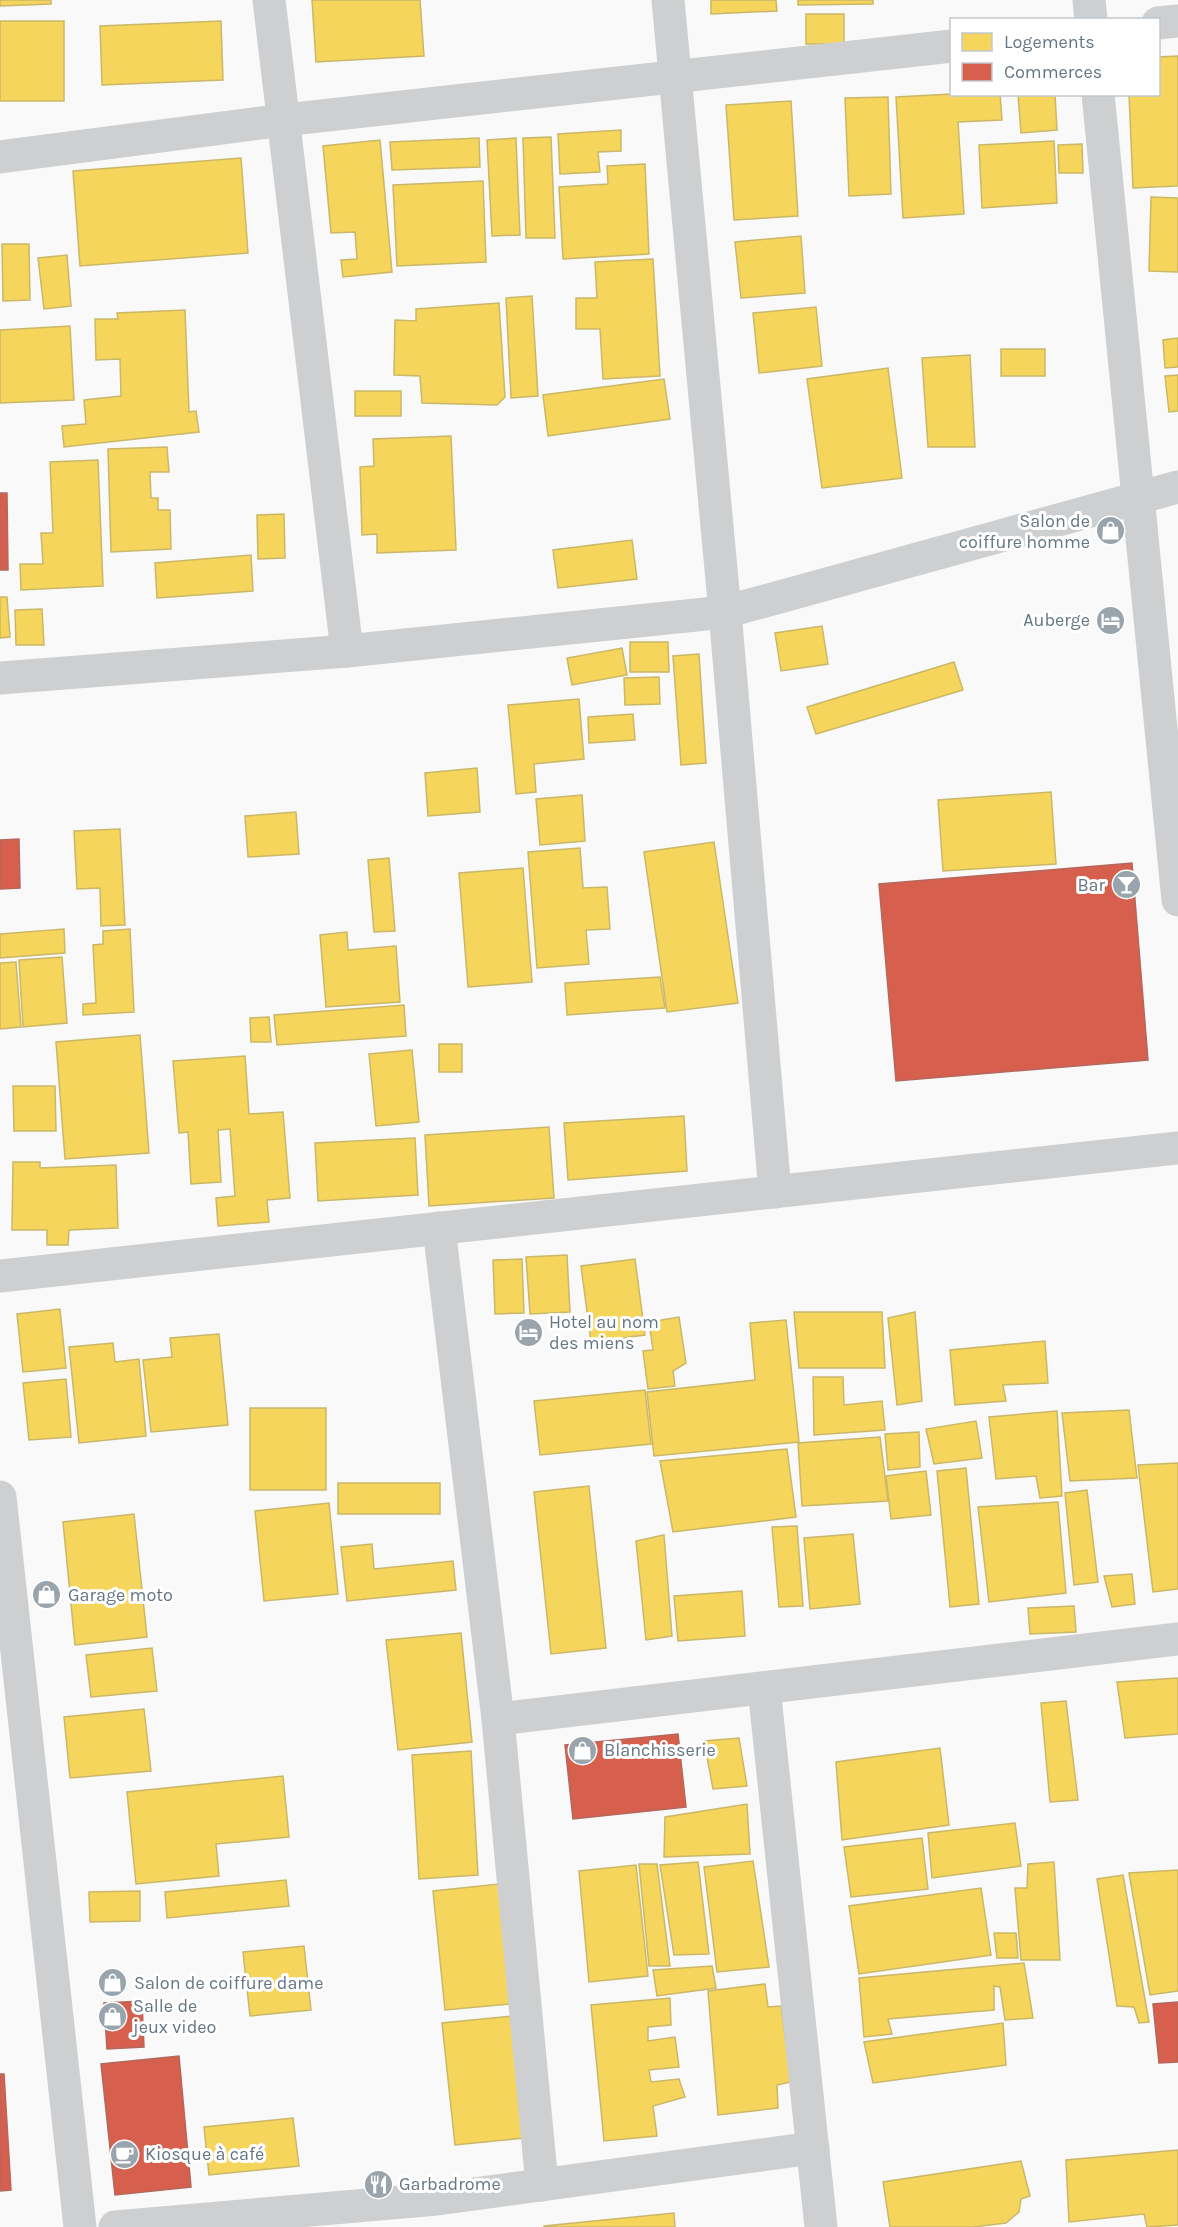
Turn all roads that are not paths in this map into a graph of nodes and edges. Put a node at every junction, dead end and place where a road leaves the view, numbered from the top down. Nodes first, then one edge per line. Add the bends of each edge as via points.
1 (269, 0) edge
2 (668, 0) edge
3 (1089, 0) edge
4 (1091, 18) edge
5 (1178, 21) edge
6 (1160, 23) edge
7 (950, 46) edge
8 (675, 77) junction
9 (1098, 96) edge
10 (284, 120) junction
11 (0, 158) edge
12 (1178, 487) edge
13 (1138, 498) junction
14 (725, 612) junction
15 (347, 651) junction
16 (0, 678) edge
17 (1178, 900) edge
18 (1178, 1148) edge
19 (775, 1192) junction
20 (439, 1228) junction
21 (0, 1276) edge
22 (0, 1497) edge
23 (1178, 1640) edge
24 (764, 1688) junction
25 (498, 1719) junction
26 (813, 2148) junction
27 (542, 2185) junction
28 (80, 2227) edge
29 (115, 2227) edge
30 (821, 2227) edge

1 - 10 street
2 - 8 street
3 - 4 street
5 - 6 street
7 - 8 street
8 - 10 street
8 - 14 street
9 - 13 street
10 - 11 street
10 - 15 street
12 - 13 street
13 - 14 street
13 - 17 street
14 - 15 street
14 - 19 street
15 - 16 street
18 - 19 street
19 - 20 street
20 - 21 street
20 - 25 street
22 - 28 street
23 - 24 street
24 - 25 street
24 - 26 street
25 - 27 street
26 - 27 street
26 - 30 street
27 - 29 street via 438,2199

